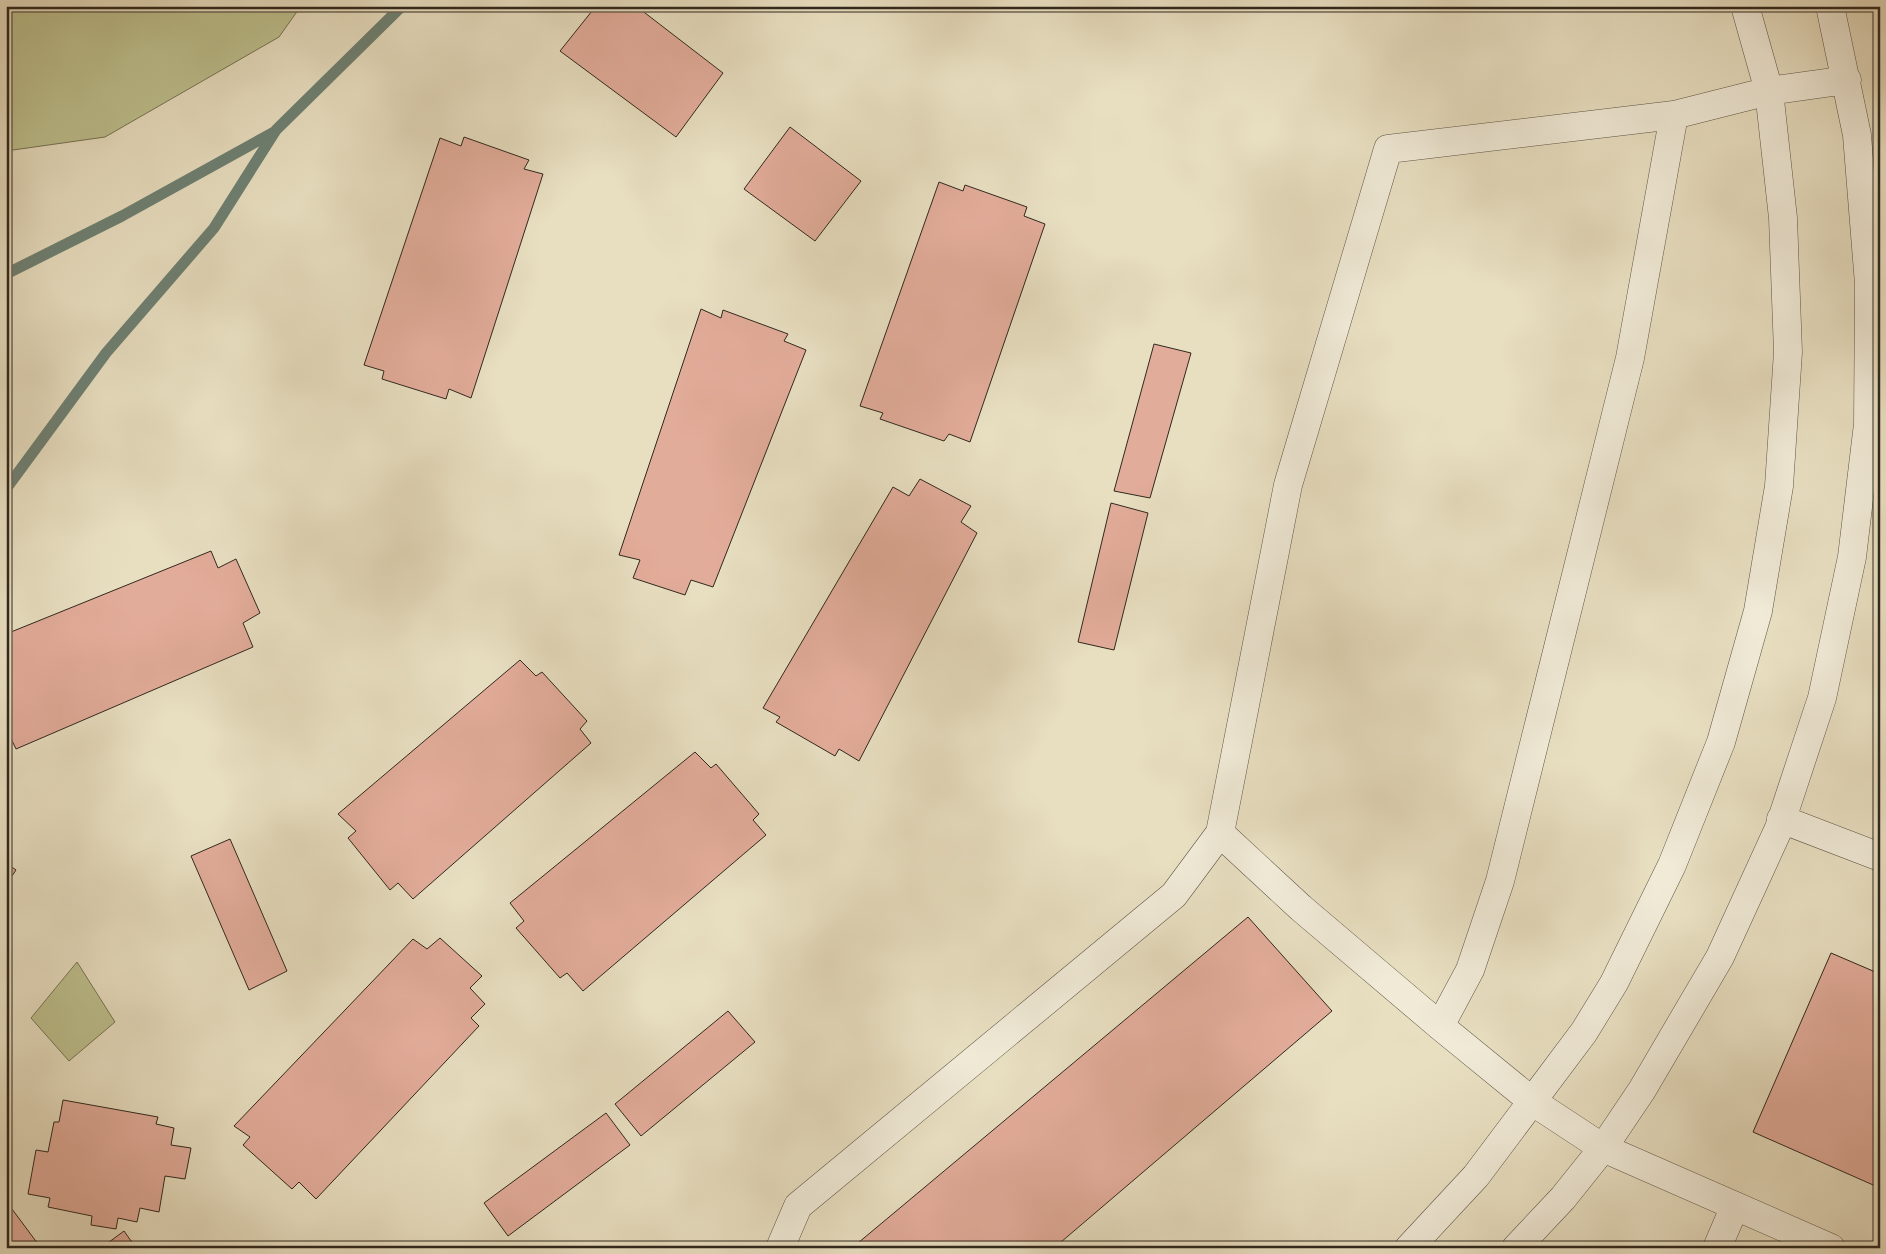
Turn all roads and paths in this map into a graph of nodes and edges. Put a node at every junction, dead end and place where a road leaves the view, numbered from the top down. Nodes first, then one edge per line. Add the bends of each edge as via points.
1 (1745, 6) edge
2 (1830, 6) edge
3 (1847, 80) junction
4 (1769, 91) junction
5 (1674, 115) junction
6 (1872, 465) edge
7 (1782, 819) junction
8 (1220, 833) junction
9 (1880, 858) edge
10 (1440, 1026) junction
11 (1533, 1102) junction
12 (1603, 1148) junction
13 (1735, 1206) junction
14 (780, 1248) edge
15 (1409, 1248) edge
16 (1516, 1248) edge
17 (1717, 1248) edge
18 (1831, 1248) edge

1 - 4 street
2 - 3 street
3 - 4 street
3 - 6 street via 1857,135 1869,284 1868,424
4 - 5 street
4 - 11 street via 1782,218 1788,352 1779,486 1758,611 1721,742 1672,865 1614,982 1584,1032
5 - 8 street via 1388,149 1288,485
5 - 10 street via 1630,358 1500,881 1470,970
6 - 7 street via 1822,698
7 - 9 street
7 - 12 street via 1720,957 1642,1090
8 - 10 street
8 - 14 street via 1174,895 798,1206
10 - 11 street
11 - 12 street
11 - 15 street via 1476,1176
12 - 13 street
12 - 16 street via 1563,1198
13 - 17 street
13 - 18 street

